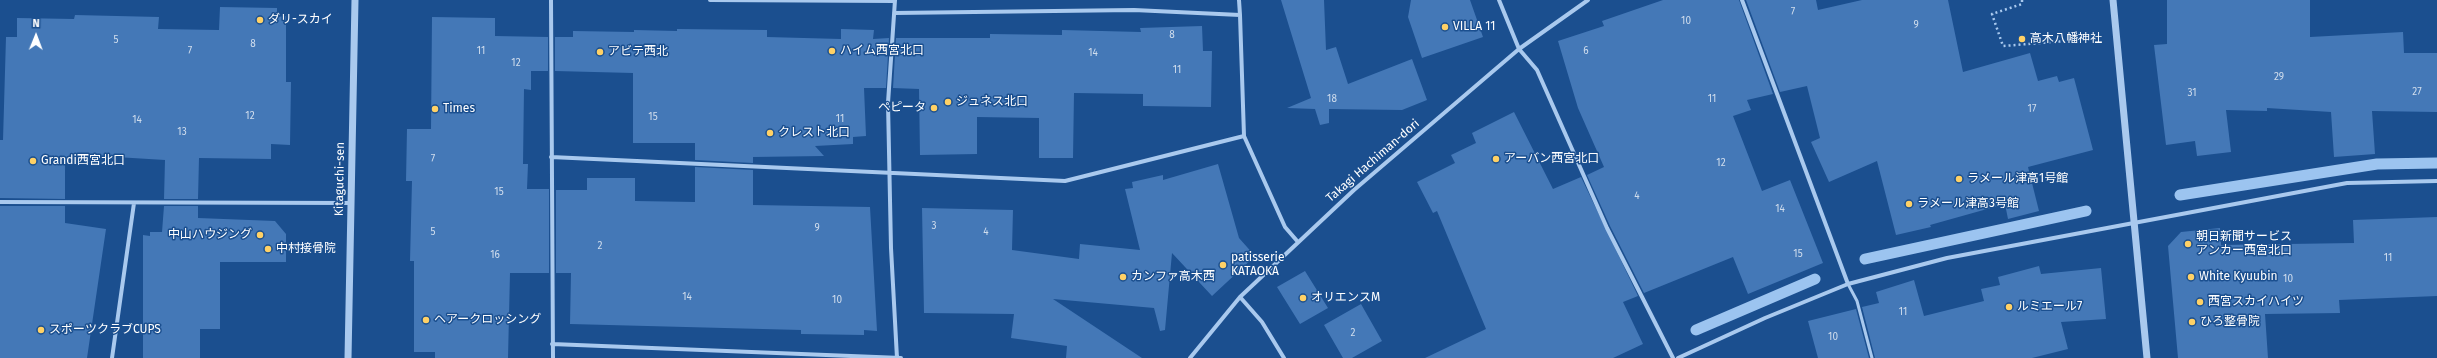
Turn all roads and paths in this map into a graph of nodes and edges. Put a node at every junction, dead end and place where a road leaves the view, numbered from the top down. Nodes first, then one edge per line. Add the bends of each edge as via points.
1 (355, 0) edge
2 (551, 0) edge
3 (710, 0) edge
4 (895, 0) edge
5 (1239, 0) edge
6 (1499, 0) edge
7 (1588, 0) edge
8 (1742, 0) edge
9 (2022, 0) edge
10 (2112, 0) edge
11 (894, 13) junction
12 (1240, 15) junction
13 (2090, 39) dead end
14 (1519, 49) junction
15 (1244, 136) junction
16 (551, 156) junction
17 (889, 173) junction
18 (2437, 181) edge
19 (0, 202) edge
20 (134, 203) junction
21 (351, 203) junction
22 (2134, 223) junction
23 (1298, 242) junction
24 (1848, 284) junction
25 (1240, 298) junction
26 (552, 344) junction
27 (112, 358) edge
28 (348, 358) edge
29 (553, 358) edge
30 (898, 358) edge
31 (1190, 358) edge
32 (1284, 358) edge
33 (1672, 358) edge
34 (1678, 358) edge
35 (1872, 358) edge
36 (2147, 358) edge

1 - 21 street, Kitaguchi-sen
2 - 16 street
3 - 4 street
4 - 11 street
5 - 12 street
6 - 14 street
7 - 14 street, Takagi Hachiman-dori
8 - 24 street
9 - 13 path via 2022,4 1992,14 2003,46
10 - 22 street
11 - 12 street via 1134,10
11 - 17 street via 888,103
12 - 15 street
14 - 23 street, Takagi Hachiman-dori via 1354,190
14 - 33 street via 1537,70 1607,228
15 - 17 street via 1066,181
15 - 23 street via 1285,228
16 - 17 street
16 - 26 street
17 - 30 street
18 - 22 street via 2347,183
19 - 20 street
20 - 21 street
20 - 27 street
21 - 28 street, Kitaguchi-sen
22 - 24 street via 1947,258
22 - 36 street
23 - 25 street, Takagi Hachiman-dori
24 - 34 street
24 - 35 lane via 1857,301
25 - 31 street, Takagi Hachiman-dori
25 - 32 street via 1262,322
26 - 29 street
26 - 30 street

